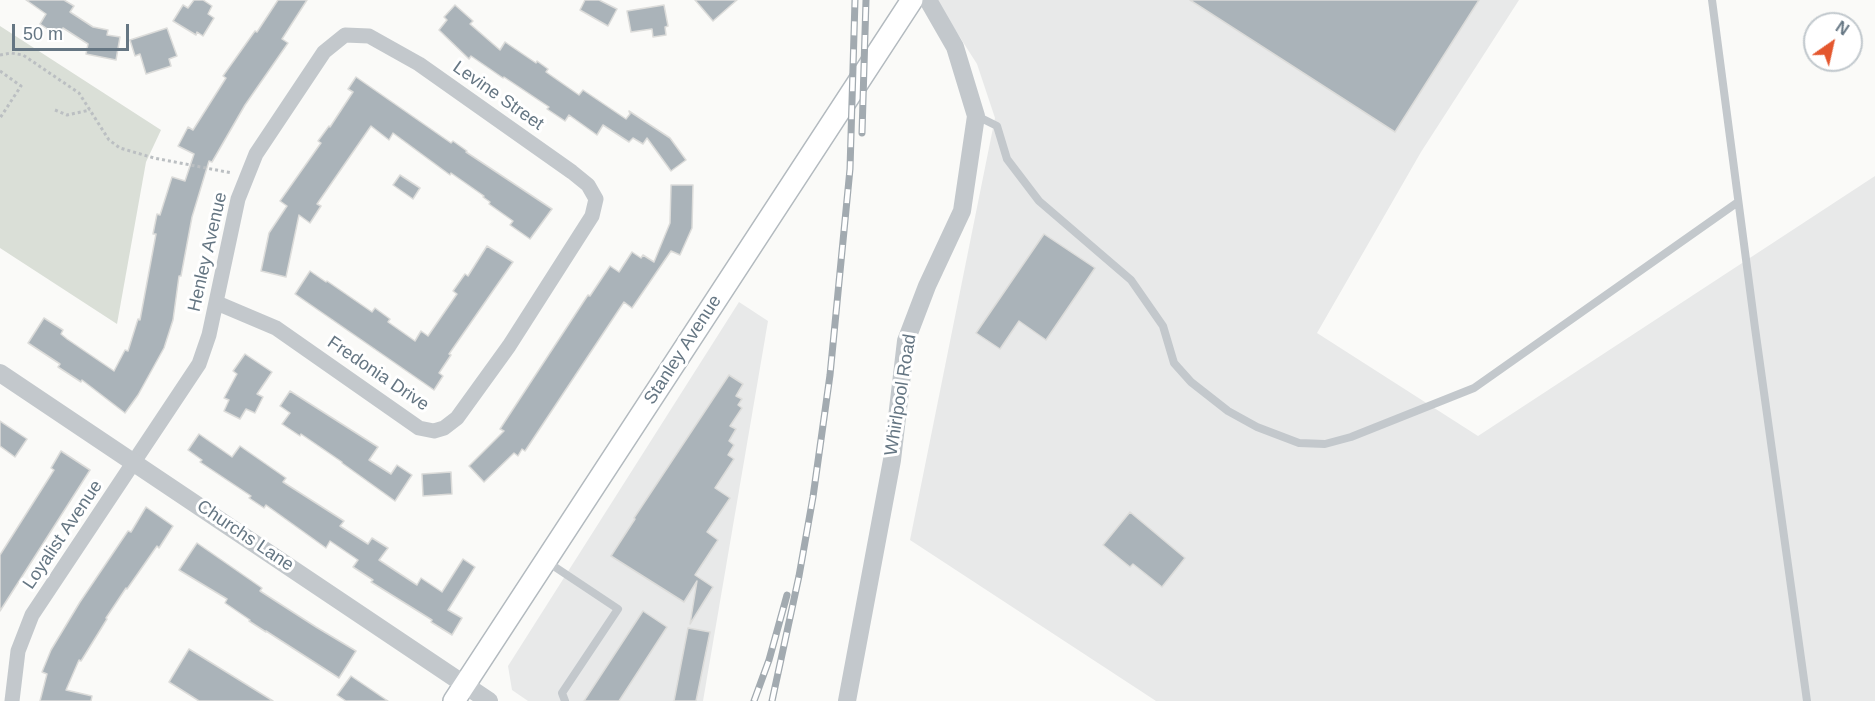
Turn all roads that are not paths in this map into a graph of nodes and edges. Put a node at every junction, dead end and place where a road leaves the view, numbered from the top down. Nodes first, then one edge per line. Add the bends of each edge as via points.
1 (912, 0) edge
2 (928, 0) edge
3 (1712, 0) edge
4 (324, 52) joint
5 (976, 116) junction
6 (1738, 202) junction
7 (575, 242) joint
8 (217, 303) junction
9 (0, 373) edge
10 (135, 462) junction
11 (544, 560) junction
12 (459, 693) edge
13 (12, 701) edge
14 (489, 701) edge
15 (565, 701) edge
16 (847, 701) edge
17 (1807, 701) edge

1 - 11 main road, Stanley Avenue
2 - 5 street, Whirlpool Road via 955,47
3 - 6 lane
4 - 7 street, Levine Street via 345,35 369,36 419,64 572,172 588,185 596,199 592,216
4 - 8 street, Henley Avenue via 256,154 238,199
5 - 6 lane via 997,126 1007,159 1039,201 1131,280 1163,326 1174,363 1191,382 1228,411 1299,443 1324,444 1351,438 1473,388
5 - 16 street, Whirlpool Road via 962,211 906,341 892,460
6 - 17 lane
7 - 8 street, Fredonia Drive via 509,346 457,418 434,431 418,428 276,328
8 - 10 street, Henley Avenue via 199,364
9 - 10 street, Churchs Lane
10 - 12 street, Churchs Lane
10 - 13 street, Loyalist Avenue via 32,615 18,651
11 - 12 main road, Stanley Avenue
11 - 15 lane via 618,609 562,693
12 - 14 street, Churchs Lane

